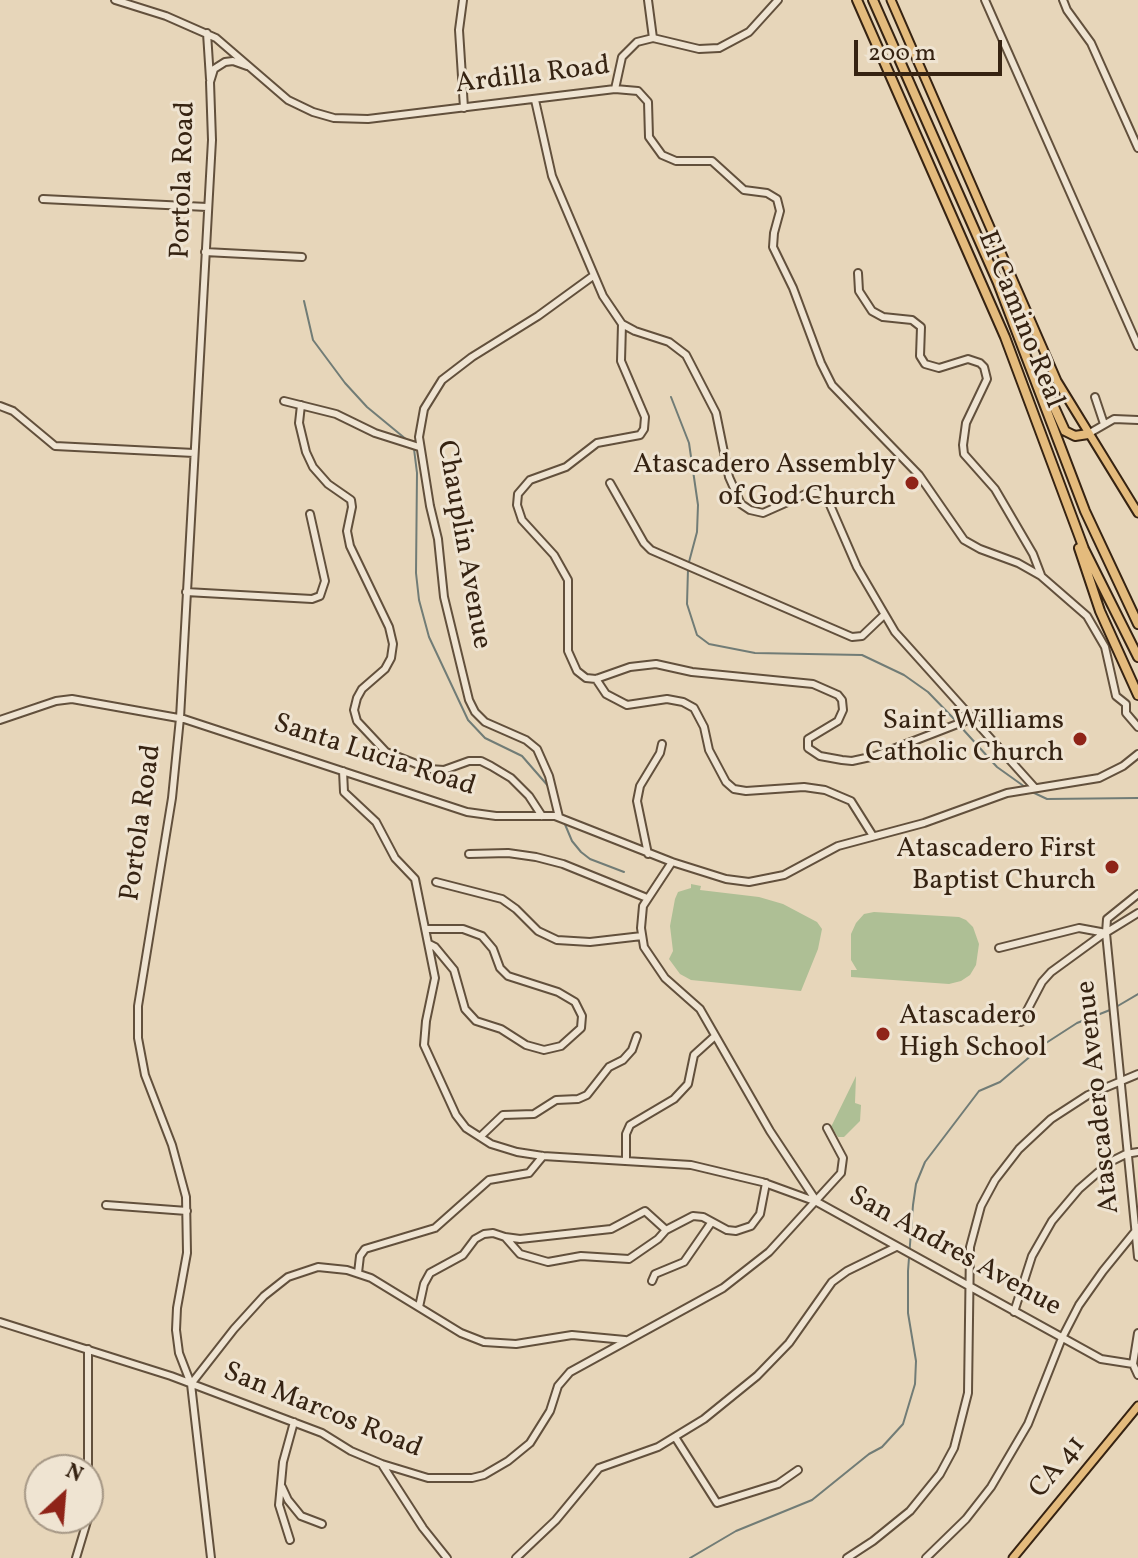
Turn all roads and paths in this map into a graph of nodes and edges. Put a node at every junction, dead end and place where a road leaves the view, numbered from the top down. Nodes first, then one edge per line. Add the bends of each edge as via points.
1 (115, 0) edge
2 (463, 0) edge
3 (648, 0) edge
4 (778, 0) edge
5 (857, 0) edge
6 (873, 0) edge
7 (891, 0) edge
8 (985, 0) edge
9 (1063, 0) edge
10 (207, 33) junction
11 (653, 38) junction
12 (247, 66) junction
13 (210, 82) junction
14 (615, 89) junction
15 (535, 100) junction
16 (464, 108) junction
17 (1138, 148) edge
18 (43, 199) dead end
19 (207, 207) junction
20 (205, 252) junction
21 (302, 257) dead end
22 (858, 273) dead end
23 (593, 276) junction
24 (622, 324) junction
25 (1138, 346) edge
26 (1039, 386) junction
27 (1095, 397) dead end
28 (284, 401) dead end
29 (301, 405) junction
30 (0, 406) edge
31 (1138, 420) edge
32 (1104, 424) junction
33 (1088, 434) junction
34 (419, 447) junction
35 (194, 453) junction
36 (610, 483) dead end
37 (1138, 513) edge
38 (310, 514) dead end
39 (1071, 516) junction
40 (1041, 576) junction
41 (186, 592) junction
42 (884, 615) junction
43 (1138, 624) edge
44 (1138, 657) edge
45 (596, 679) junction
46 (1138, 694) edge
47 (1126, 704) junction
48 (180, 718) junction
49 (973, 718) junction
50 (0, 720) edge
51 (1138, 727) edge
52 (662, 744) dead end
53 (1138, 754) edge
54 (343, 771) junction
55 (1035, 788) junction
56 (542, 816) junction
57 (559, 817) junction
58 (873, 836) junction
59 (469, 854) dead end
60 (648, 854) junction
61 (672, 862) junction
62 (436, 882) dead end
63 (1138, 894) edge
64 (647, 898) junction
65 (1138, 913) edge
66 (427, 929) junction
67 (1106, 933) junction
68 (642, 936) junction
69 (429, 944) junction
70 (999, 948) dead end
71 (1021, 1022) dead end
72 (637, 1036) dead end
73 (715, 1036) junction
74 (1138, 1074) edge
75 (1119, 1081) junction
76 (827, 1128) dead end
77 (480, 1137) junction
78 (1138, 1152) edge
79 (1126, 1154) junction
80 (543, 1156) junction
81 (626, 1160) junction
82 (766, 1183) junction
83 (817, 1202) junction
84 (106, 1205) dead end
85 (187, 1211) junction
86 (711, 1223) junction
87 (666, 1230) junction
88 (1137, 1230) edge
89 (505, 1237) junction
90 (900, 1249) junction
91 (1138, 1257) edge
92 (358, 1273) junction
93 (652, 1281) dead end
94 (969, 1287) junction
95 (419, 1307) junction
96 (1014, 1312) junction
97 (0, 1322) edge
98 (1138, 1333) edge
99 (1062, 1338) junction
100 (628, 1340) junction
101 (88, 1349) junction
102 (1133, 1364) junction
103 (1138, 1375) edge
104 (191, 1384) junction
105 (1138, 1406) edge
106 (294, 1422) junction
107 (675, 1437) junction
108 (88, 1454) edge
109 (382, 1464) junction
110 (798, 1470) dead end
111 (281, 1484) junction
112 (322, 1524) dead end
113 (83, 1534) edge
114 (290, 1540) dead end
115 (76, 1558) edge
116 (211, 1558) edge
117 (447, 1558) edge
118 (516, 1558) edge
119 (847, 1558) edge
120 (926, 1558) edge
121 (1013, 1558) edge

1 - 10 street, Ardilla Road
2 - 16 street via 459,30
3 - 11 street
4 - 11 street via 749,32 719,48
5 - 39 highway, El Camino Real via 1005,337
6 - 26 highway, El Camino Real
7 - 33 main road, El Camino Real via 1057,381
8 - 25 street
9 - 17 street via 1091,43
10 - 12 street, Ardilla Road
10 - 13 street, Portola Road
11 - 14 street via 625,51
12 - 13 street, Portola Road via 225,62 214,69
12 - 16 street, Ardilla Road via 293,103 334,118
13 - 19 street, Portola Road
14 - 15 street, Ardilla Road
14 - 40 street, Ardilla Road via 635,90 645,98 649,137 662,155 676,161 712,161 744,190 777,199 773,247 832,385 919,475 964,540
15 - 16 street, Ardilla Road
15 - 23 street via 552,176
18 - 19 street
19 - 20 street, Portola Road
20 - 21 street
20 - 35 street, Portola Road
22 - 40 street via 859,291 872,311 921,327 920,356 929,367 968,359 984,367 987,379 966,423 964,454 995,489
23 - 24 street
23 - 34 street, Chauplin Avenue via 442,380 424,409
24 - 42 street via 669,342 686,355 716,413 729,477 744,507 767,512 813,492 830,501
24 - 45 street via 621,361 642,407 644,429 640,435 597,443 566,467 530,480 517,500 522,520 554,555 568,580 572,664 581,675
26 - 33 highway via 1065,431
26 - 43 highway, El Camino Real via 1098,541
27 - 32 street
28 - 29 street
29 - 34 street
29 - 56 street via 306,452 328,484 351,500 350,546 392,637 385,669 357,698 357,721 386,752 429,769 481,761 521,788
30 - 35 street via 55,446
31 - 32 street via 1118,418
32 - 33 street
33 - 37 main road, El Camino Real
34 - 57 street, Chauplin Avenue via 444,597 469,700 485,722 537,749
35 - 41 street, Portola Road
36 - 42 street via 651,550 857,638
38 - 41 street via 325,581 320,596
39 - 44 highway, El Camino Real
39 - 46 highway via 1092,590
40 - 47 street, Ardilla Road via 1096,627 1116,696
41 - 48 street, Portola Road
42 - 49 street via 920,663
45 - 49 street via 656,664 806,682 842,700 841,717 807,743 811,752 842,760 875,756
45 - 58 street via 606,694 627,705 667,699 694,708 709,750 734,789 825,790 851,801
46 - 47 street
47 - 51 street, Ardilla Road via 1126,713
48 - 50 street, Santa Lucia Road via 72,699
48 - 54 street, Santa Lucia Road
48 - 85 street, Portola Road via 138,1006 138,1038 145,1075 177,1159
49 - 55 street
52 - 60 street via 637,801
53 - 55 street, Santa Lucia Road via 1099,778
54 - 56 street, Santa Lucia Road via 467,812
54 - 66 street via 344,792 376,822 395,858 415,879
55 - 58 street, Santa Lucia Road
56 - 57 street, Santa Lucia Road
57 - 60 street, Santa Lucia Road
58 - 61 street, Santa Lucia Road via 763,881 735,881
59 - 64 street via 547,859
60 - 61 street, Santa Lucia Road
61 - 64 street
62 - 68 street via 502,899 538,931 557,940
63 - 67 street via 1107,919
64 - 68 street
65 - 67 street
66 - 69 street
66 - 69 street via 463,929 482,936 508,976 575,1002 581,1028 561,1046 544,1050 476,1021 465,1009 454,970
67 - 70 street via 1079,928
67 - 71 street via 1051,972
67 - 75 street, Atascadero Avenue
68 - 73 street, San Andres Avenue via 656,966 700,1009
69 - 77 street via 435,983 424,1045 456,1115
72 - 77 street via 632,1050 609,1067 587,1095 556,1100 534,1114 503,1115
73 - 81 street via 694,1055 688,1084 674,1099 630,1125
73 - 83 street, San Andres Avenue
74 - 75 street
75 - 79 street, Atascadero Avenue
75 - 94 street via 1051,1119 1005,1166 976,1219
76 - 83 street, San Marcos Road via 844,1166
77 - 80 street
78 - 79 street
79 - 88 street, Atascadero Avenue
79 - 96 street via 1079,1189 1052,1221 1032,1256
80 - 81 street
80 - 92 street via 529,1173 489,1180 435,1228 365,1249
81 - 82 street via 691,1165
82 - 83 street
82 - 86 street via 760,1214 751,1226 736,1231
83 - 90 street, San Andres Avenue
83 - 100 street, San Marcos Road via 739,1277
84 - 85 street
85 - 104 street, Portola Road via 176,1330
86 - 87 street via 693,1216
86 - 93 street via 684,1262 655,1274
87 - 89 street via 645,1211 611,1229
87 - 89 street via 629,1259 527,1258
88 - 91 street, Atascadero Avenue
88 - 99 street via 1093,1283
89 - 95 street via 484,1234 463,1255 434,1269
90 - 94 street, San Andres Avenue
90 - 107 street via 832,1282 757,1376
92 - 95 street
92 - 104 street via 318,1267 282,1280 249,1311
94 - 96 street, San Andres Avenue
94 - 119 street via 968,1393 954,1448 910,1511
95 - 100 street via 461,1333 492,1343 561,1335
96 - 99 street, San Andres Avenue
97 - 101 street, San Marcos Road
98 - 102 street
99 - 102 street, San Andres Avenue via 1101,1359
99 - 120 street via 1010,1457 966,1519
100 - 109 street, San Marcos Road via 566,1374 530,1443 484,1475 428,1478
101 - 104 street, San Marcos Road
101 - 108 street
102 - 103 street
104 - 106 street, San Marcos Road
104 - 116 street, Portola Road
105 - 121 main road, CA 41 / CA 41
106 - 109 street, San Marcos Road
106 - 111 street
107 - 110 street via 717,1503 778,1484
107 - 118 street via 599,1468
109 - 117 street
111 - 112 street via 301,1516
111 - 114 street via 279,1505
113 - 115 street

